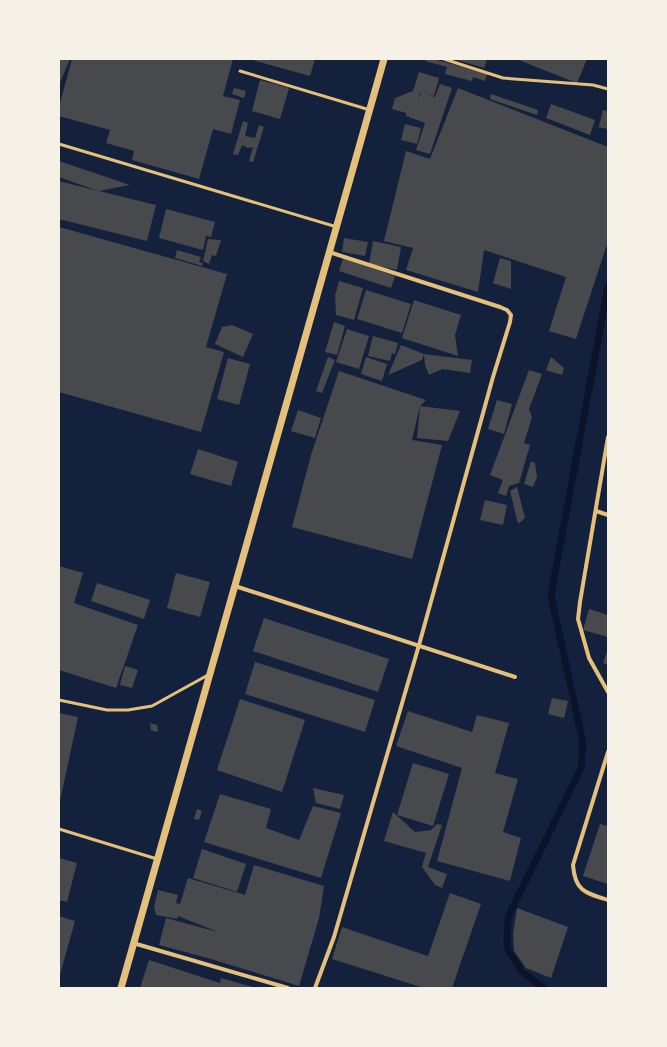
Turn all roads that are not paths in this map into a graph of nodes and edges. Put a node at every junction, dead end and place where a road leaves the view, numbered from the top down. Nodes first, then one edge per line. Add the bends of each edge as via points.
1 (384, 59) edge
2 (444, 59) edge
3 (240, 71) dead end
4 (608, 89) edge
5 (370, 110) junction
6 (59, 144) edge
7 (337, 227) junction
8 (330, 252) junction
9 (608, 437) edge
10 (596, 511) junction
11 (608, 515) edge
12 (235, 586) junction
13 (419, 645) junction
14 (210, 674) junction
15 (515, 677) dead end
16 (608, 692) edge
17 (59, 700) edge
18 (608, 752) edge
19 (59, 829) edge
20 (157, 859) junction
21 (608, 900) edge
22 (133, 943) junction
23 (121, 988) edge
24 (288, 988) edge
25 (315, 988) edge

1 - 5 street
2 - 4 lane via 503,78
3 - 5 lane
5 - 7 street
6 - 7 lane
7 - 8 street
8 - 12 street
8 - 13 street via 500,307 507,310 510,315
9 - 10 street
10 - 11 street
10 - 16 street via 578,619 588,658
12 - 13 street
12 - 14 street
13 - 15 street
13 - 25 street via 334,937
14 - 17 lane via 152,706 107,710
14 - 20 street
18 - 21 street via 574,865 574,876 579,887
19 - 20 lane
20 - 22 street
22 - 23 street
22 - 24 street

